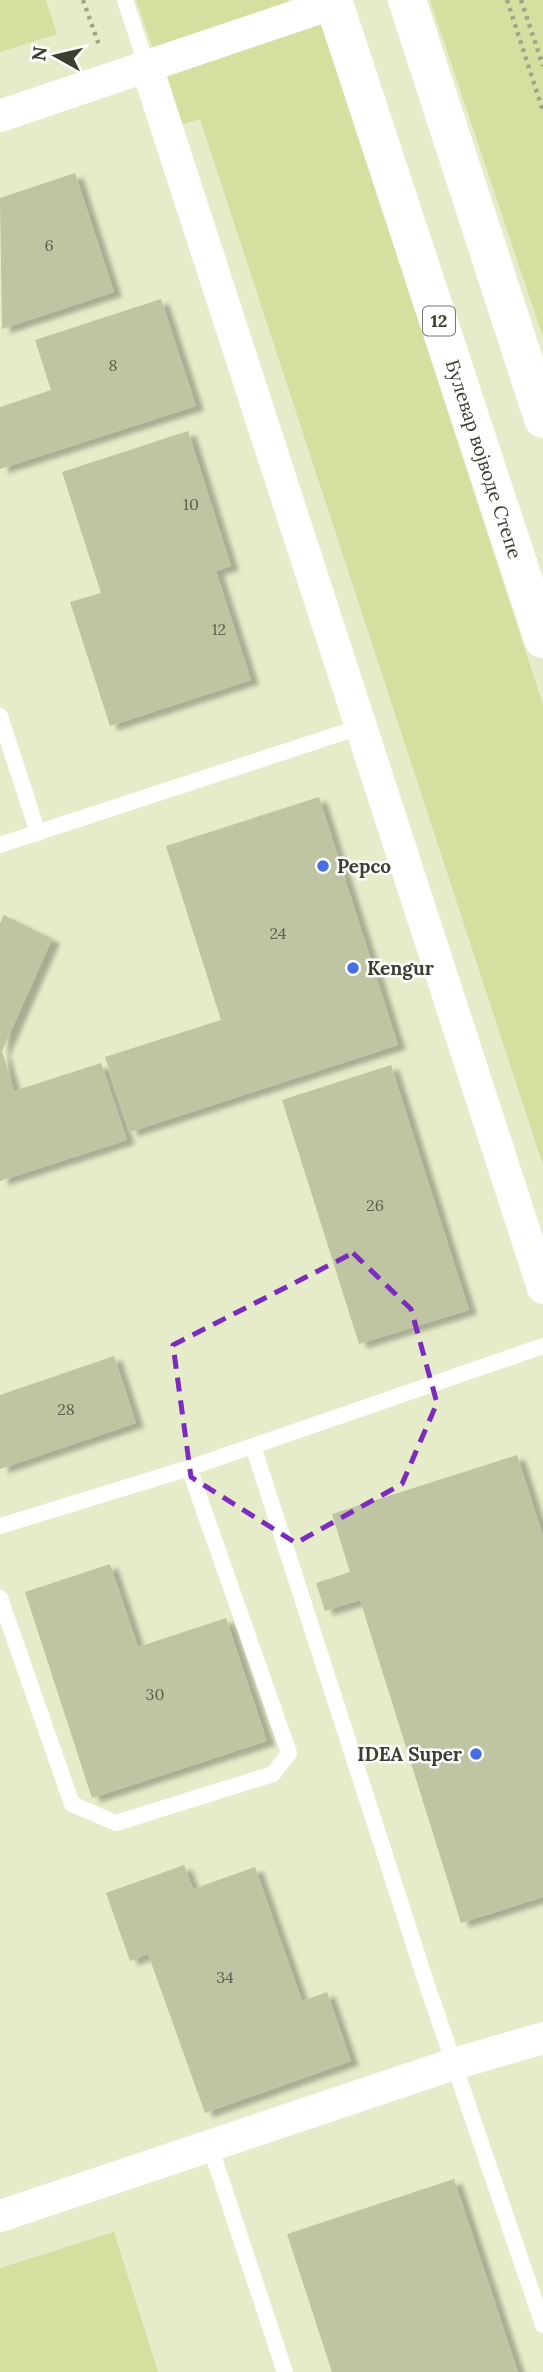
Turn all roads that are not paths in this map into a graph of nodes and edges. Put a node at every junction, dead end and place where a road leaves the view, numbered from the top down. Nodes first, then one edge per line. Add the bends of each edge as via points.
1 (125, 0) edge
2 (407, 0) edge
3 (334, 2) edge
4 (147, 67) junction
5 (0, 116) edge
6 (543, 419) edge
7 (543, 639) edge
8 (0, 716) edge
9 (360, 727) junction
10 (38, 832) junction
11 (0, 845) edge
12 (543, 1288) edge
13 (543, 1346) edge
14 (253, 1446) junction
15 (189, 1468) junction
16 (0, 1526) edge
17 (0, 1598) edge
18 (543, 2038) edge
19 (454, 2064) junction
20 (210, 2146) junction
21 (0, 2216) edge
22 (543, 2325) edge
23 (285, 2372) edge

1 - 4 lane
2 - 6 main road
3 - 4 street
3 - 7 main road, Булевар војводе Степе / 12
4 - 5 street
4 - 9 street
8 - 10 lane
9 - 10 lane
9 - 12 street
10 - 11 lane
13 - 14 lane
14 - 15 lane
14 - 19 lane
15 - 16 lane
15 - 17 lane via 289,1753 274,1774 116,1823 72,1804
18 - 19 street
19 - 20 street
19 - 22 lane
20 - 21 street
20 - 23 lane

